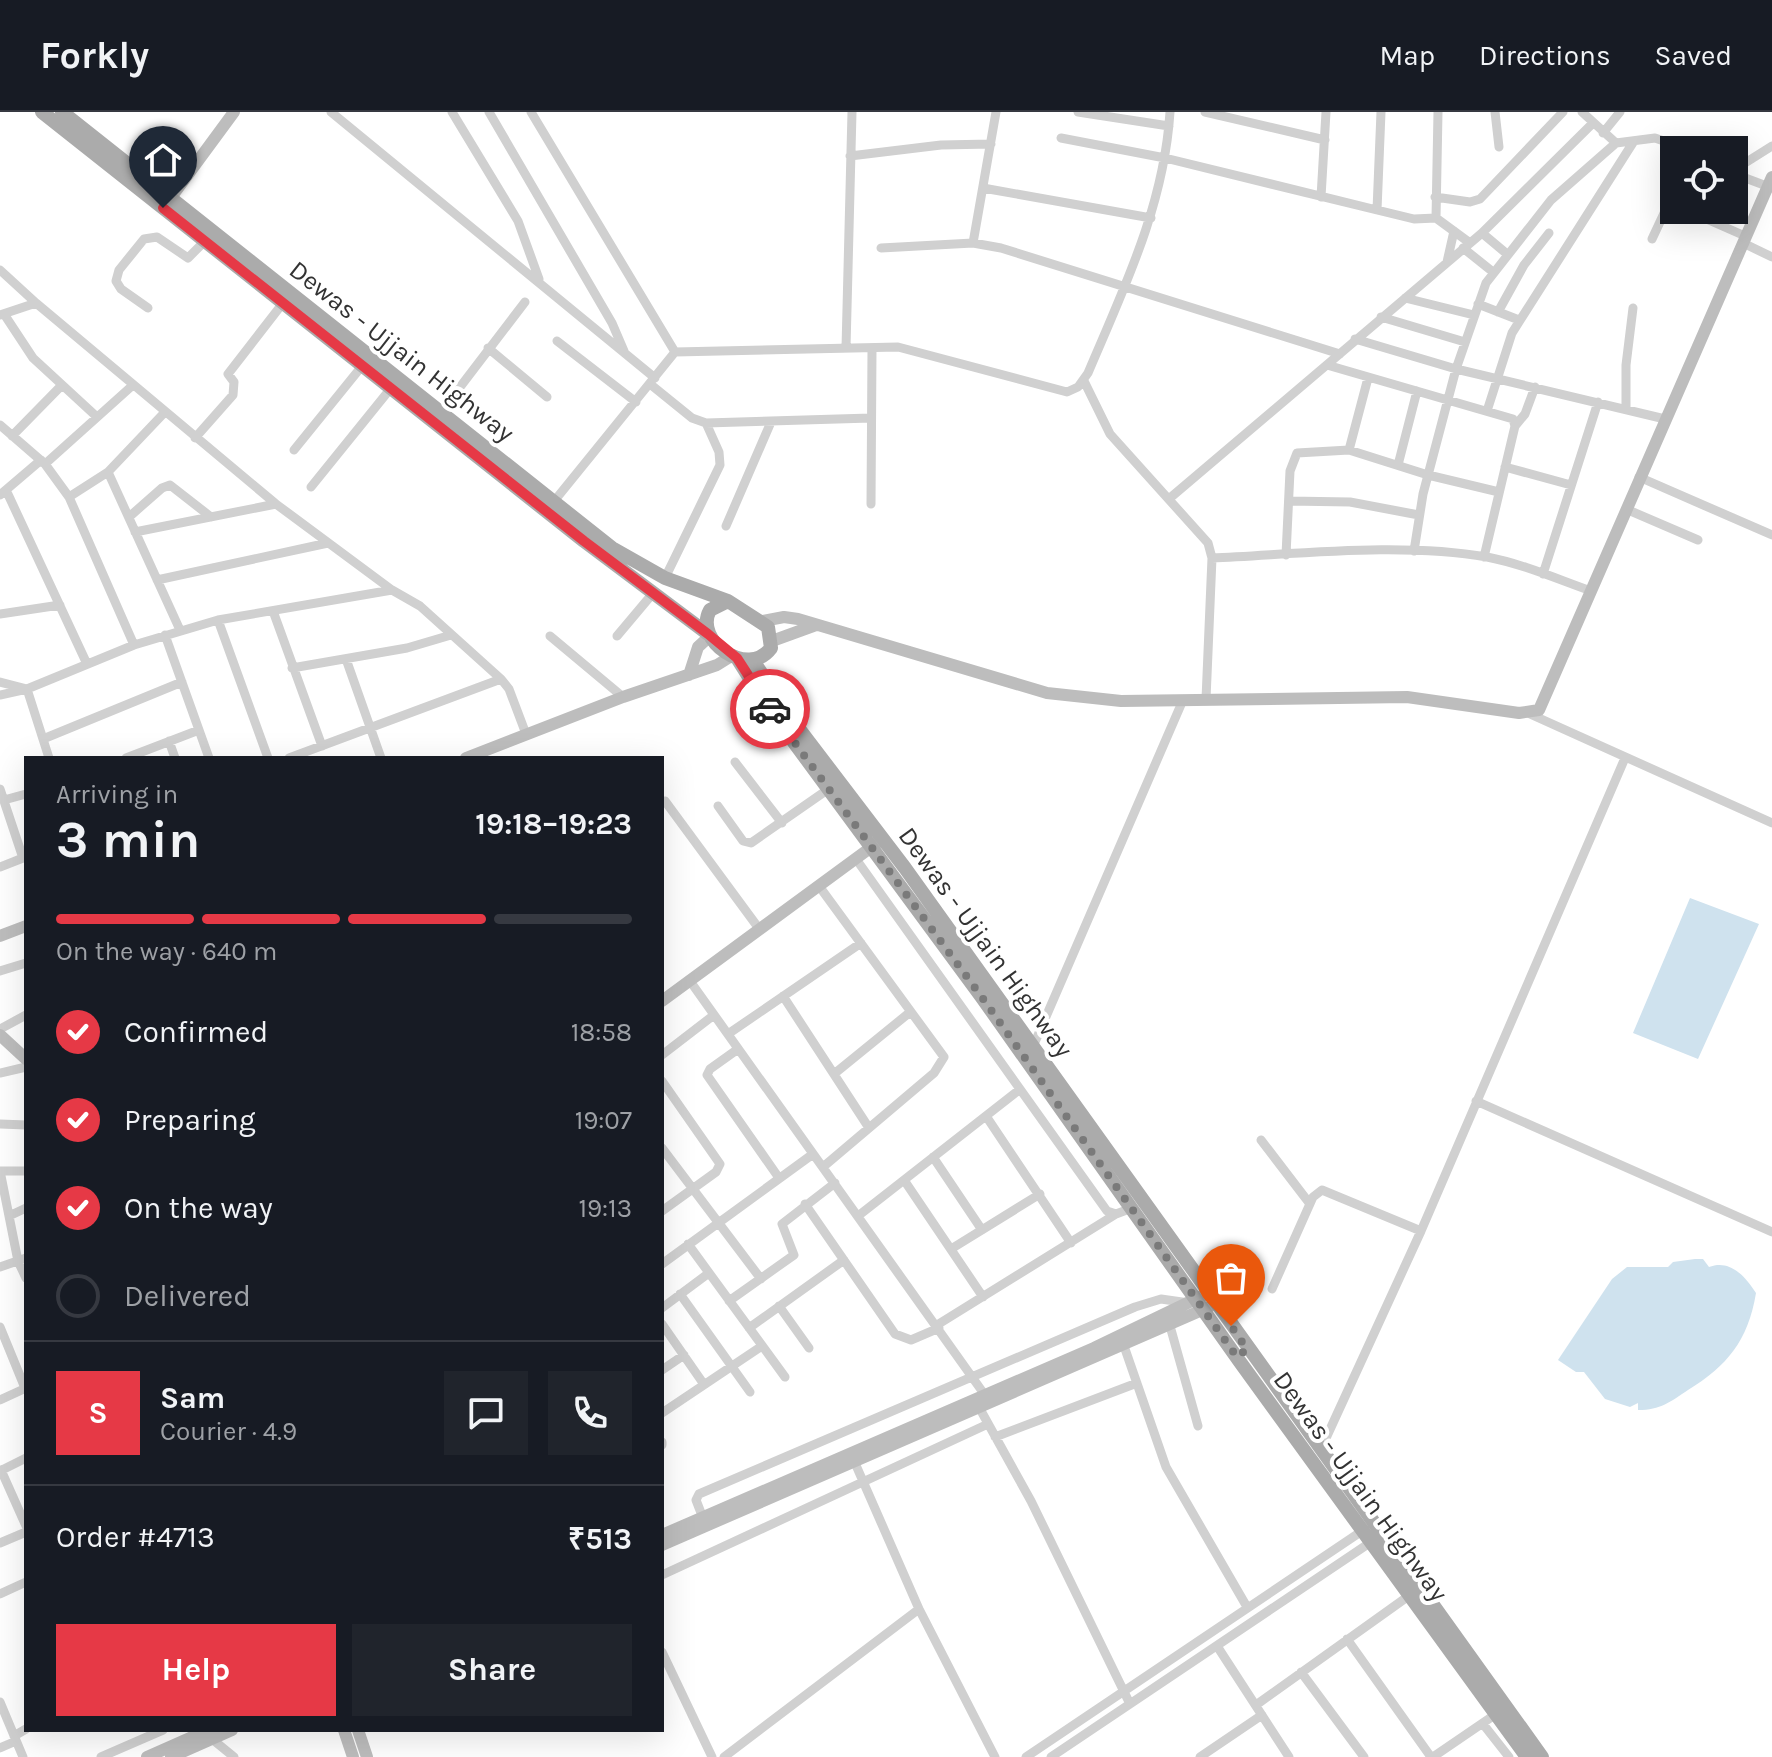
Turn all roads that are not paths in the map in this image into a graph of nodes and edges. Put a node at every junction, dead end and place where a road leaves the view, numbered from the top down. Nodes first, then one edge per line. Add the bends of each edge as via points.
1 (42, 112) edge
2 (62, 112) edge
3 (234, 112) edge
4 (331, 112) edge
5 (452, 112) edge
6 (489, 112) edge
7 (531, 112) edge
8 (852, 112) edge
9 (996, 112) edge
10 (1078, 112) edge
11 (1170, 112) edge
12 (1205, 112) edge
13 (1326, 112) edge
14 (1381, 112) edge
15 (1438, 112) edge
16 (1495, 112) edge
17 (1563, 112) edge
18 (1582, 112) edge
19 (1598, 112) edge
20 (1620, 112) edge
21 (1218, 113) edge
22 (1111, 114) edge
23 (1592, 122) junction
24 (1169, 126) junction
25 (1603, 133) junction
26 (1061, 138) dead end
27 (1660, 138) edge
28 (1325, 140) junction
29 (1634, 141) junction
30 (1616, 143) junction
31 (991, 144) junction
32 (1772, 146) edge
33 (1499, 147) dead end
34 (850, 156) junction
35 (1165, 158) junction
36 (1748, 161) edge
37 (1616, 171) junction
38 (1748, 178) edge
39 (1771, 184) edge
40 (983, 188) junction
41 (1321, 197) junction
42 (1435, 197) junction
43 (167, 203) junction
44 (1377, 210) junction
45 (1151, 218) junction
46 (1436, 218) junction
47 (1660, 223) edge
48 (1713, 224) edge
49 (1454, 231) junction
50 (1482, 233) junction
51 (1549, 233) dead end
52 (1652, 239) dead end
53 (1744, 240) junction
54 (205, 241) junction
55 (973, 243) junction
56 (1466, 245) junction
57 (881, 248) dead end
58 (1507, 254) junction
59 (1772, 257) edge
60 (1447, 262) junction
61 (0, 270) edge
62 (1493, 272) junction
63 (539, 280) junction
64 (1125, 287) junction
65 (1405, 298) junction
66 (525, 302) dead end
67 (36, 303) junction
68 (283, 303) junction
69 (1478, 304) junction
70 (148, 308) dead end
71 (1633, 308) dead end
72 (1498, 312) junction
73 (2, 314) edge
74 (1474, 315) junction
75 (1381, 317) junction
76 (1519, 320) junction
77 (1355, 339) junction
78 (557, 341) dead end
79 (1465, 342) junction
80 (488, 348) junction
81 (846, 348) junction
82 (872, 349) junction
83 (624, 351) junction
84 (675, 352) junction
85 (1340, 354) junction
86 (1327, 365) junction
87 (362, 366) junction
88 (1456, 369) junction
89 (1368, 378) junction
90 (1496, 379) junction
91 (653, 381) junction
92 (1084, 381) junction
93 (62, 385) junction
94 (133, 385) junction
95 (1535, 387) junction
96 (391, 388) junction
97 (1417, 391) junction
98 (547, 397) dead end
99 (1448, 400) junction
100 (636, 402) junction
101 (1598, 402) junction
102 (1626, 409) junction
103 (1487, 411) junction
104 (165, 412) junction
105 (441, 412) junction
106 (97, 417) junction
107 (871, 418) junction
108 (1665, 419) junction
109 (771, 422) junction
110 (706, 423) junction
111 (0, 425) edge
112 (1515, 426) junction
113 (12, 436) junction
114 (195, 438) junction
115 (294, 450) dead end
116 (1349, 450) junction
117 (43, 462) junction
118 (1398, 465) junction
119 (1505, 467) junction
120 (108, 472) junction
121 (1428, 475) junction
122 (1639, 477) junction
123 (1571, 485) junction
124 (311, 487) dead end
125 (3, 492) edge
126 (1499, 492) junction
127 (69, 497) junction
128 (1170, 498) junction
129 (1289, 501) junction
130 (276, 504) junction
131 (871, 504) dead end
132 (551, 506) junction
133 (1626, 509) junction
134 (1419, 515) junction
135 (129, 517) junction
136 (211, 517) junction
137 (726, 526) dead end
138 (135, 532) junction
139 (1772, 535) edge
140 (1698, 540) dead end
141 (328, 543) junction
142 (1414, 551) junction
143 (1286, 555) junction
144 (1484, 557) junction
145 (1212, 558) junction
146 (1543, 574) junction
147 (665, 578) junction
148 (157, 580) junction
149 (392, 590) junction
150 (1591, 591) junction
151 (654, 592) junction
152 (728, 601) junction
153 (60, 605) junction
154 (273, 611) junction
155 (0, 614) edge
156 (218, 620) junction
157 (763, 621) junction
158 (816, 625) junction
159 (180, 630) junction
160 (165, 635) junction
161 (451, 635) junction
162 (709, 635) junction
163 (550, 636) dead end
164 (617, 636) dead end
165 (772, 641) junction
166 (134, 645) junction
167 (735, 657) junction
168 (346, 659) junction
169 (754, 662) junction
170 (87, 664) junction
171 (292, 668) junction
172 (689, 675) junction
173 (501, 679) junction
174 (0, 682) edge
175 (182, 682) junction
176 (27, 689) junction
177 (0, 695) edge
178 (623, 697) junction
179 (1206, 699) junction
180 (1183, 700) junction
181 (1530, 714) junction
182 (370, 729) junction
183 (199, 730) junction
184 (526, 734) junction
185 (43, 739) junction
186 (169, 741) junction
187 (322, 746) junction
188 (48, 756) edge
189 (131, 756) edge
190 (174, 756) edge
191 (208, 756) edge
192 (267, 756) edge
193 (294, 756) edge
194 (380, 756) edge
195 (471, 756) edge
196 (1625, 758) junction
197 (735, 762) dead end
198 (830, 788) junction
199 (0, 789) edge
200 (24, 795) edge
201 (4, 800) junction
202 (665, 801) dead end
203 (718, 806) dead end
204 (782, 823) junction
205 (1772, 823) edge
206 (877, 843) junction
207 (24, 858) edge
208 (856, 859) junction
209 (0, 867) edge
210 (819, 886) junction
211 (24, 927) edge
212 (760, 930) junction
213 (0, 936) edge
214 (861, 943) junction
215 (24, 964) edge
216 (0, 971) edge
217 (690, 981) junction
218 (783, 996) junction
219 (664, 1000) edge
220 (909, 1013) junction
221 (714, 1015) junction
222 (24, 1016) edge
223 (0, 1029) edge
224 (728, 1034) junction
225 (0, 1035) edge
226 (738, 1049) junction
227 (664, 1053) edge
228 (1030, 1055) junction
229 (24, 1056) edge
230 (24, 1067) edge
231 (0, 1073) edge
232 (834, 1074) junction
233 (664, 1084) edge
234 (1019, 1090) junction
235 (1476, 1101) junction
236 (986, 1116) junction
237 (0, 1124) edge
238 (24, 1125) edge
239 (869, 1128) junction
240 (1261, 1140) dead end
241 (813, 1154) junction
242 (933, 1157) junction
243 (666, 1161) edge
244 (823, 1167) junction
245 (0, 1171) edge
246 (24, 1171) edge
247 (779, 1178) junction
248 (904, 1180) junction
249 (835, 1183) junction
250 (693, 1190) junction
251 (1040, 1194) junction
252 (805, 1204) junction
253 (1310, 1204) junction
254 (1132, 1208) junction
255 (24, 1209) edge
256 (664, 1210) edge
257 (1116, 1214) junction
258 (9, 1216) junction
259 (858, 1216) junction
260 (718, 1222) junction
261 (982, 1230) junction
262 (1421, 1231) junction
263 (1772, 1232) edge
264 (1071, 1243) junction
265 (688, 1244) junction
266 (951, 1249) junction
267 (22, 1259) edge
268 (844, 1260) junction
269 (664, 1262) edge
270 (0, 1267) edge
271 (709, 1273) junction
272 (761, 1279) junction
273 (1272, 1289) dead end
274 (680, 1294) junction
275 (983, 1297) junction
276 (729, 1301) junction
277 (1202, 1302) junction
278 (664, 1306) edge
279 (779, 1306) junction
280 (938, 1326) junction
281 (1170, 1326) junction
282 (0, 1327) edge
283 (664, 1327) edge
284 (749, 1328) junction
285 (762, 1346) junction
286 (1124, 1346) junction
287 (809, 1348) dead end
288 (1242, 1353) junction
289 (684, 1355) junction
290 (732, 1366) junction
291 (664, 1369) edge
292 (785, 1377) dead end
293 (973, 1377) junction
294 (703, 1383) junction
295 (1137, 1383) junction
296 (24, 1386) edge
297 (24, 1388) edge
298 (750, 1392) dead end
299 (0, 1400) edge
300 (986, 1403) junction
301 (664, 1412) edge
302 (988, 1424) junction
303 (1198, 1426) dead end
304 (995, 1437) junction
305 (1321, 1449) junction
306 (24, 1459) edge
307 (855, 1463) junction
308 (0, 1470) edge
309 (862, 1481) junction
310 (722, 1516) junction
311 (703, 1518) junction
312 (24, 1522) edge
313 (1374, 1532) junction
314 (24, 1533) edge
315 (664, 1534) edge
316 (0, 1543) edge
317 (664, 1544) edge
318 (664, 1574) edge
319 (24, 1583) edge
320 (0, 1594) edge
321 (1410, 1595) junction
322 (1247, 1607) junction
323 (919, 1609) junction
324 (1347, 1639) junction
325 (1217, 1646) junction
326 (664, 1656) edge
327 (1301, 1672) junction
328 (1124, 1691) junction
329 (0, 1702) edge
330 (1130, 1704) junction
331 (1256, 1705) junction
332 (1496, 1714) junction
333 (1262, 1715) junction
334 (1483, 1724) junction
335 (24, 1731) edge
336 (345, 1732) edge
337 (359, 1732) edge
338 (157, 1733) edge
339 (210, 1734) edge
340 (15, 1738) junction
341 (0, 1748) edge
342 (177, 1753) edge
343 (1203, 1756) edge
344 (23, 1757) edge
345 (101, 1757) edge
346 (147, 1757) edge
347 (234, 1757) edge
348 (353, 1757) edge
349 (367, 1757) edge
350 (712, 1757) edge
351 (724, 1757) edge
352 (995, 1757) edge
353 (1026, 1757) edge
354 (1051, 1757) edge
355 (1289, 1757) edge
356 (1364, 1757) edge
357 (1432, 1757) edge
358 (1509, 1757) edge
359 (1527, 1757) edge
360 (1542, 1757) edge

1 - 43 main road, Dewas - Ujjain Highway
2 - 43 main road, Dewas - Ujjain Highway
3 - 43 street
4 - 63 street
5 - 63 street via 518,221
6 - 83 street
7 - 84 street
8 - 34 street
9 - 31 street
10 - 22 street
11 - 24 street
12 - 21 street
13 - 28 street
14 - 44 street
15 - 42 street
16 - 33 street
17 - 42 street via 1480,199
18 - 23 street
19 - 23 street
20 - 25 street
21 - 28 street
22 - 24 street
23 - 25 street
23 - 50 street
24 - 35 street
25 - 30 street
26 - 35 street
27 - 29 street
28 - 41 street
29 - 30 street
29 - 37 street
30 - 37 street
30 - 58 street via 1551,200
31 - 34 street
31 - 40 street
32 - 36 street
34 - 81 street
35 - 41 street
35 - 45 street
37 - 76 street
38 - 39 street
39 - 53 street
40 - 45 street
40 - 55 street
41 - 44 street
42 - 46 street
43 - 54 main road, Dewas - Ujjain Highway
43 - 105 main road, Dewas - Ujjain Highway
44 - 46 street
45 - 64 street
46 - 49 street
47 - 52 street
48 - 53 street
49 - 56 street
49 - 60 street
50 - 56 street
50 - 58 street
51 - 72 street
53 - 59 street
53 - 108 street
54 - 68 main road, Dewas - Ujjain Highway
54 - 70 street via 188,258 157,237 144,239 116,281
55 - 57 street
55 - 64 street
56 - 60 street
56 - 62 street
58 - 62 street
60 - 65 street
61 - 67 street
62 - 69 street
63 - 83 street
64 - 85 street
64 - 92 street
65 - 74 street
65 - 75 street
66 - 80 street
67 - 73 street
67 - 94 street
68 - 87 main road, Dewas - Ujjain Highway
68 - 114 street via 228,374 233,395
69 - 72 street
69 - 74 street
71 - 102 street
72 - 76 street
73 - 93 street via 33,358
74 - 79 street
75 - 77 street
75 - 79 street
76 - 90 street
77 - 85 street
77 - 88 street
78 - 100 street
79 - 88 street
80 - 98 street
80 - 105 street
81 - 82 street
81 - 84 street
82 - 92 street via 917,349 1057,391 1067,392
82 - 107 street
83 - 91 street
84 - 91 street
85 - 86 street
86 - 89 street
86 - 128 street
87 - 96 main road, Dewas - Ujjain Highway
87 - 115 street
88 - 90 street
88 - 99 street
89 - 97 street
89 - 116 street
90 - 95 street
90 - 103 street
91 - 100 street
91 - 110 street via 692,418
92 - 128 street via 1110,434
93 - 106 street
93 - 113 street
94 - 104 street
94 - 106 street
95 - 101 street
95 - 112 street
96 - 124 street
96 - 132 main road, Dewas - Ujjain Highway
97 - 99 street
97 - 118 street
99 - 103 street
99 - 121 street
100 - 132 street
101 - 102 street
101 - 123 street
102 - 108 street
103 - 112 street via 1513,419
104 - 114 street
104 - 120 street
105 - 132 main road, Dewas - Ujjain Highway
106 - 117 street
107 - 109 street
107 - 131 street
108 - 122 street
109 - 110 street
109 - 137 street
110 - 147 street via 720,465
111 - 113 street
112 - 119 street
113 - 117 street
114 - 130 street
116 - 118 street
116 - 129 street via 1297,453 1291,462
117 - 125 street
117 - 127 street
118 - 121 street
119 - 123 street
119 - 126 street
120 - 127 street
120 - 135 street
121 - 126 street
121 - 134 street
122 - 133 street
122 - 139 street
123 - 146 street
125 - 153 street
126 - 144 street
127 - 166 street
128 - 145 street via 1208,543
129 - 134 street via 1350,502
129 - 143 street
130 - 136 street
130 - 141 street
132 - 147 main road, Dewas - Ujjain Highway
132 - 151 main road, Dewas - Ujjain Highway
133 - 140 street
133 - 150 street
134 - 142 street
135 - 136 street via 170,485
135 - 138 street
136 - 138 street
138 - 148 street
141 - 148 street
141 - 149 street
142 - 143 street
142 - 144 street
143 - 145 street
144 - 146 street
145 - 179 street
146 - 150 street
147 - 152 main road, Dewas - Ujjain Highway
148 - 159 street
149 - 154 street
149 - 161 street via 420,606
150 - 181 street via 1544,705
151 - 162 main road, Dewas - Ujjain Highway
151 - 164 street
152 - 157 main road, Dewas - Ujjain Highway
152 - 162 main road via 710,610
153 - 155 street
153 - 170 street
154 - 156 street
154 - 171 street
156 - 159 street
156 - 192 street
157 - 158 street via 784,617
157 - 165 main road
158 - 165 street
158 - 180 street via 1047,693 1098,700
159 - 160 street
160 - 166 street
160 - 175 street
161 - 168 street
161 - 173 street
162 - 167 main road, Dewas - Ujjain Highway
162 - 172 street via 698,647
163 - 178 street
165 - 169 main road via 766,655
166 - 170 street
167 - 169 main road, Dewas - Ujjain Highway
167 - 172 street
167 - 198 main road, Dewas - Ujjain Highway
168 - 171 street
168 - 182 street
169 - 206 main road, Dewas - Ujjain Highway
170 - 176 street
171 - 187 street
172 - 178 street
173 - 182 street
173 - 184 street
174 - 176 street
175 - 183 street
175 - 185 street
176 - 177 street
176 - 185 street
178 - 184 street
179 - 180 street
179 - 181 street via 1407,697
180 - 228 street
181 - 196 street
182 - 187 street
182 - 194 street
183 - 186 street
183 - 191 street
184 - 195 street
185 - 188 street
186 - 189 street
186 - 190 street
187 - 193 street
196 - 205 street
196 - 235 street
197 - 204 street
198 - 204 street
198 - 206 main road, Dewas - Ujjain Highway
199 - 201 street
200 - 201 street
201 - 207 street
202 - 212 street
203 - 204 street via 746,843
206 - 208 street
206 - 228 main road, Dewas - Ujjain Highway
207 - 209 street
208 - 210 street
208 - 234 street
210 - 212 street
210 - 214 street
211 - 213 street
212 - 217 street
214 - 218 street
214 - 220 street
215 - 216 street
217 - 219 street
217 - 221 street
218 - 224 street
218 - 232 street
220 - 232 street
220 - 239 street via 944,1061
221 - 224 street
221 - 227 street
222 - 223 street
224 - 226 street
225 - 229 street
226 - 241 street
226 - 247 street via 707,1075
228 - 254 main road, Dewas - Ujjain Highway
228 - 277 main road, Dewas - Ujjain Highway
230 - 231 street
232 - 239 street
233 - 250 street via 720,1164
234 - 236 street
234 - 257 street via 1107,1211
235 - 262 street
235 - 263 street
236 - 242 street
236 - 251 street
237 - 238 street
239 - 244 street
240 - 253 street
241 - 244 street
241 - 247 street
242 - 248 street
242 - 261 street
243 - 250 street
244 - 249 street
245 - 246 street
245 - 258 street
247 - 260 street
248 - 259 street
248 - 266 street
249 - 252 street
249 - 259 street
250 - 256 street
250 - 260 street
251 - 261 street
251 - 264 street
252 - 268 street
252 - 272 street via 781,1228 794,1255
253 - 262 street via 1317,1193 1328,1190
253 - 273 street
254 - 257 street
254 - 277 main road, Dewas - Ujjain Highway
255 - 258 street
257 - 264 street
258 - 267 street
259 - 280 street
260 - 265 street
260 - 272 street
261 - 266 street
262 - 305 street
264 - 275 street
265 - 269 street
265 - 271 street
266 - 275 street
267 - 270 street
268 - 279 street
268 - 280 street via 898,1337 917,1339
271 - 274 street
271 - 276 street
272 - 276 street
274 - 278 street
274 - 290 street
275 - 280 street
276 - 284 street
277 - 281 street
277 - 288 main road, Dewas - Ujjain Highway
277 - 293 street via 1161,1299 1135,1307
277 - 300 street
279 - 284 street
279 - 287 street
280 - 293 street
281 - 286 street
281 - 303 street
282 - 296 street
283 - 289 street
284 - 285 street
285 - 290 street
285 - 292 street
286 - 295 street
286 - 300 street
288 - 305 main road, Dewas - Ujjain Highway
288 - 313 main road, Dewas - Ujjain Highway
289 - 291 street
289 - 294 street
290 - 294 street
290 - 298 street
293 - 300 street
293 - 311 street via 698,1495
294 - 301 street
295 - 304 street
295 - 322 street via 1166,1467
297 - 299 street
300 - 302 street
300 - 307 street
300 - 310 street
302 - 304 street
302 - 309 street
304 - 328 street
305 - 313 main road, Dewas - Ujjain Highway
306 - 308 street
307 - 309 street
307 - 310 street
308 - 312 street
309 - 318 street
309 - 323 street
310 - 311 street
310 - 317 street
311 - 315 street
313 - 321 main road, Dewas - Ujjain Highway
313 - 322 street
313 - 325 street
313 - 360 main road, Dewas - Ujjain Highway
314 - 316 street
319 - 320 street
321 - 324 street
321 - 332 main road, Dewas - Ujjain Highway
322 - 328 street
323 - 351 street
323 - 352 street
324 - 327 street
324 - 357 street
325 - 330 street
325 - 331 street
326 - 350 street
327 - 331 street
327 - 356 street
328 - 330 street
328 - 353 street
329 - 340 street
330 - 354 street
331 - 333 street
332 - 334 street
332 - 359 main road, Dewas - Ujjain Highway
333 - 343 street
333 - 355 street
334 - 357 street
334 - 358 street
335 - 340 street
336 - 348 street
337 - 349 street
338 - 342 street
338 - 345 street
339 - 342 street
339 - 347 street
340 - 341 street
340 - 344 street
342 - 346 street

